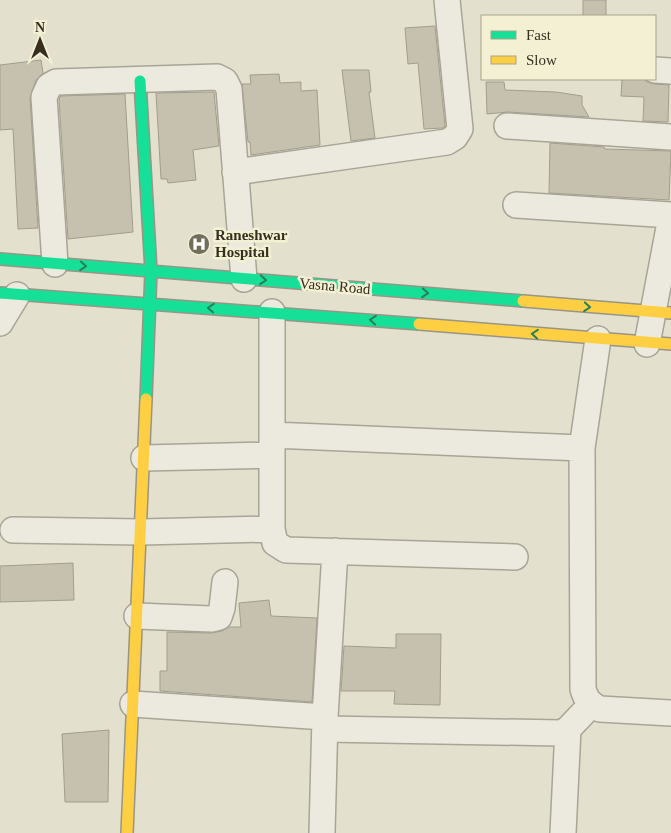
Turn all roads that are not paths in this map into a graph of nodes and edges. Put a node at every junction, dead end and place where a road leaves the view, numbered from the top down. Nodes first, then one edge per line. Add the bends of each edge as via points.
1 (447, 0) edge
2 (656, 70) edge
3 (671, 71) edge
4 (140, 81) junction
5 (507, 126) dead end
6 (671, 137) edge
7 (235, 172) junction
8 (516, 204) dead end
9 (671, 216) edge
10 (0, 259) edge
11 (55, 264) junction
12 (150, 271) junction
13 (244, 279) junction
14 (8, 294) edge
15 (150, 304) junction
16 (272, 312) junction
17 (662, 312) edge
18 (0, 323) edge
19 (598, 339) junction
20 (659, 344) edge
21 (272, 445) junction
22 (582, 448) junction
23 (144, 458) junction
24 (272, 529) junction
25 (13, 530) dead end
26 (141, 532) junction
27 (335, 552) junction
28 (515, 557) dead end
29 (226, 582) dead end
30 (137, 616) junction
31 (134, 704) junction
32 (591, 705) junction
33 (671, 713) edge
34 (325, 723) junction
35 (568, 729) junction
36 (126, 833) edge
37 (322, 833) edge
38 (562, 833) edge

1 - 7 street via 460,129 455,137 448,142
2 - 3 street
4 - 7 street via 217,77 225,81 229,89
4 - 11 street via 56,82 49,86 44,97
4 - 12 main road
5 - 6 street
7 - 13 street
8 - 9 street
9 - 17 street
10 - 11 main road, Vasna Road
11 -> 12 main road, Vasna Road
12 - 13 main road, Vasna Road
12 - 15 main road
13 -> 17 main road, Vasna Road
14 - 15 main road, Vasna Road
14 - 18 street
16 -> 15 main road, Vasna Road
15 - 23 main road
19 -> 16 main road, Vasna Road
16 - 21 street
17 - 20 street
19 - 20 main road, Vasna Road
19 - 22 street
21 - 22 street
21 - 23 street
21 - 24 street
22 - 32 street via 582,689
23 - 26 main road
24 - 26 street
24 - 27 street via 275,543 286,550
25 - 26 street
26 - 30 main road
27 - 28 street
27 - 34 street
29 - 30 street via 219,617
30 - 31 main road
31 - 34 street
31 - 36 main road
32 - 33 street via 600,709
32 - 35 street
34 - 35 street via 562,733
34 - 37 street
35 - 38 street

